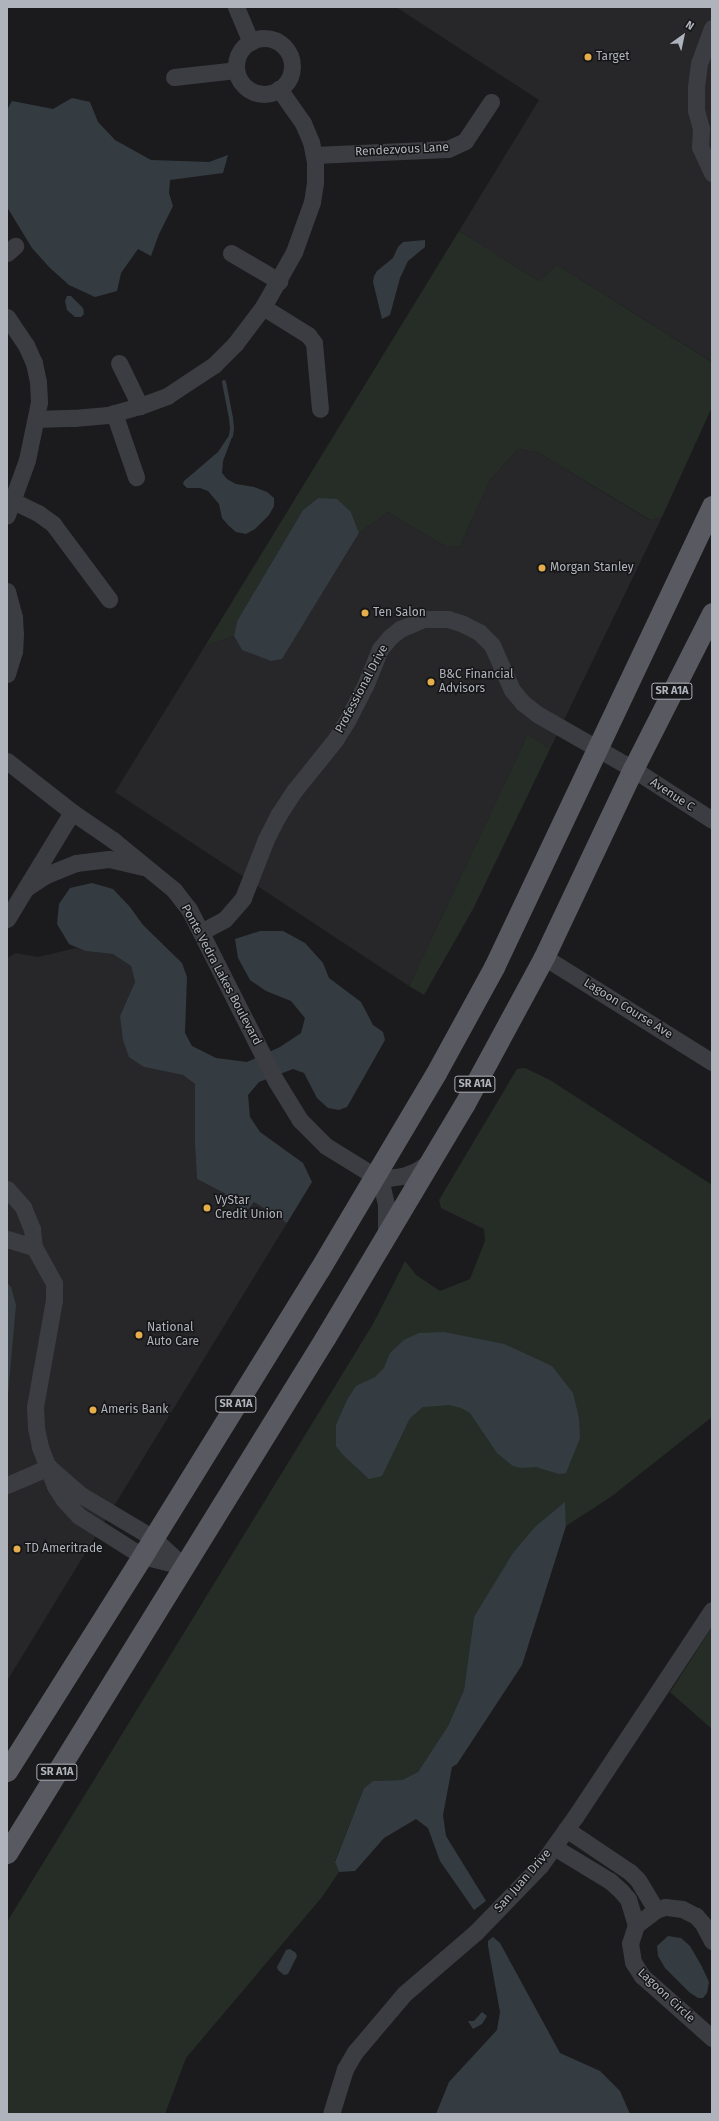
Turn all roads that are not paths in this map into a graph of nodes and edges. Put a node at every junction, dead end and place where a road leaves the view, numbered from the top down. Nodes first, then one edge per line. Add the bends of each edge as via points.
1 (236, 7) edge
2 (712, 28) edge
3 (251, 42) junction
4 (236, 70) junction
5 (174, 77) dead end
6 (279, 89) junction
7 (491, 102) dead end
8 (706, 135) edge
9 (314, 155) junction
10 (712, 173) edge
11 (230, 254) dead end
12 (279, 281) junction
13 (263, 307) junction
14 (7, 318) edge
15 (7, 340) edge
16 (26, 345) junction
17 (119, 363) dead end
18 (140, 406) junction
19 (320, 409) dead end
20 (114, 413) junction
21 (36, 419) junction
22 (136, 477) dead end
23 (9, 504) edge
24 (712, 506) edge
25 (7, 591) edge
26 (109, 599) dead end
27 (712, 613) edge
28 (7, 674) edge
29 (598, 748) junction
30 (7, 761) edge
31 (633, 769) junction
32 (72, 812) junction
33 (712, 820) edge
34 (149, 868) junction
35 (26, 888) junction
36 (7, 919) edge
37 (201, 932) junction
38 (544, 957) junction
39 (712, 1062) edge
40 (431, 1161) junction
41 (376, 1177) junction
42 (7, 1189) edge
43 (386, 1237) junction
44 (7, 1239) edge
45 (34, 1246) junction
46 (49, 1467) junction
47 (7, 1485) edge
48 (153, 1538) junction
49 (142, 1556) junction
50 (183, 1566) junction
51 (712, 1610) edge
52 (7, 1771) edge
53 (566, 1829) junction
54 (554, 1847) junction
55 (7, 1853) edge
56 (618, 1863) junction
57 (607, 1879) junction
58 (656, 1910) junction
59 (636, 1925) junction
60 (712, 1941) edge
61 (712, 2038) edge
62 (331, 2114) edge

1 - 3 street
2 - 8 street via 699,63 696,87 696,110
3 - 4 street via 240,52
3 - 6 street via 265,38 274,40 283,45 289,54 291,74
4 - 5 street
4 - 6 street via 243,84 251,91 270,93
6 - 9 street via 303,123
7 - 9 street, Rendezvous Lane via 465,141 448,149
8 - 10 street via 700,147
9 - 12 street via 315,182 312,202 294,252
11 - 12 street
12 - 13 street
13 - 18 street via 235,344 214,365 167,396
13 - 19 street via 308,335 314,343
14 - 16 street
15 - 16 street
16 - 21 street via 34,363 38,382 39,402
17 - 18 street
18 - 20 street
20 - 21 street
20 - 22 street
21 - 23 street via 27,460
23 - 26 street via 53,524
24 - 29 main road, SR A1A
25 - 28 street via 14,617 15,634 14,651
27 - 31 main road, SR A1A
29 - 31 street, Professional Drive
29 - 37 street, Professional Drive via 537,714 523,703 512,690 492,644 479,632 448,619 431,618 411,623 390,638 380,649 348,719 278,814 243,898 225,919
29 - 41 main road, SR A1A via 494,967
30 - 32 street, Ponte Vedra Lakes Boulevard
31 - 33 street, Avenue C
31 - 38 main road, SR A1A
32 - 34 street, Ponte Vedra Lakes Boulevard
32 - 35 street
34 - 35 street via 125,862 93,860 64,866 46,874
34 - 37 street, Ponte Vedra Lakes Boulevard via 174,890 189,909
35 - 36 street
37 - 41 street, Ponte Vedra Lakes Boulevard via 276,1081 300,1120 326,1146
38 - 39 street, Lagoon Course Ave
38 - 40 main road, SR A1A
40 - 41 street via 403,1176
40 - 43 main road, SR A1A
41 - 43 street via 385,1196
41 - 48 main road, SR A1A
42 - 45 street via 23,1207 32,1229
43 - 50 main road, SR A1A
44 - 45 street
45 - 46 street via 54,1283 54,1300 35,1406 39,1440
46 - 47 street
46 - 48 street via 81,1495
46 - 49 street via 55,1486 79,1516
48 - 49 main road, SR A1A
48 - 50 street
49 - 50 street
49 - 52 main road, SR A1A
50 - 55 main road, SR A1A
51 - 53 street, San Juan Drive
53 - 54 street, San Juan Drive
53 - 56 street
54 - 57 street
54 - 62 street, San Juan Drive via 505,1904 404,1994 385,2015 355,2052 345,2069
56 - 57 street
56 - 58 street via 638,1880
57 - 59 street via 628,1899
58 - 59 street
58 - 60 street via 687,1910 703,1924
59 - 61 street, Lagoon Circle via 630,1943 630,1953 636,1968

